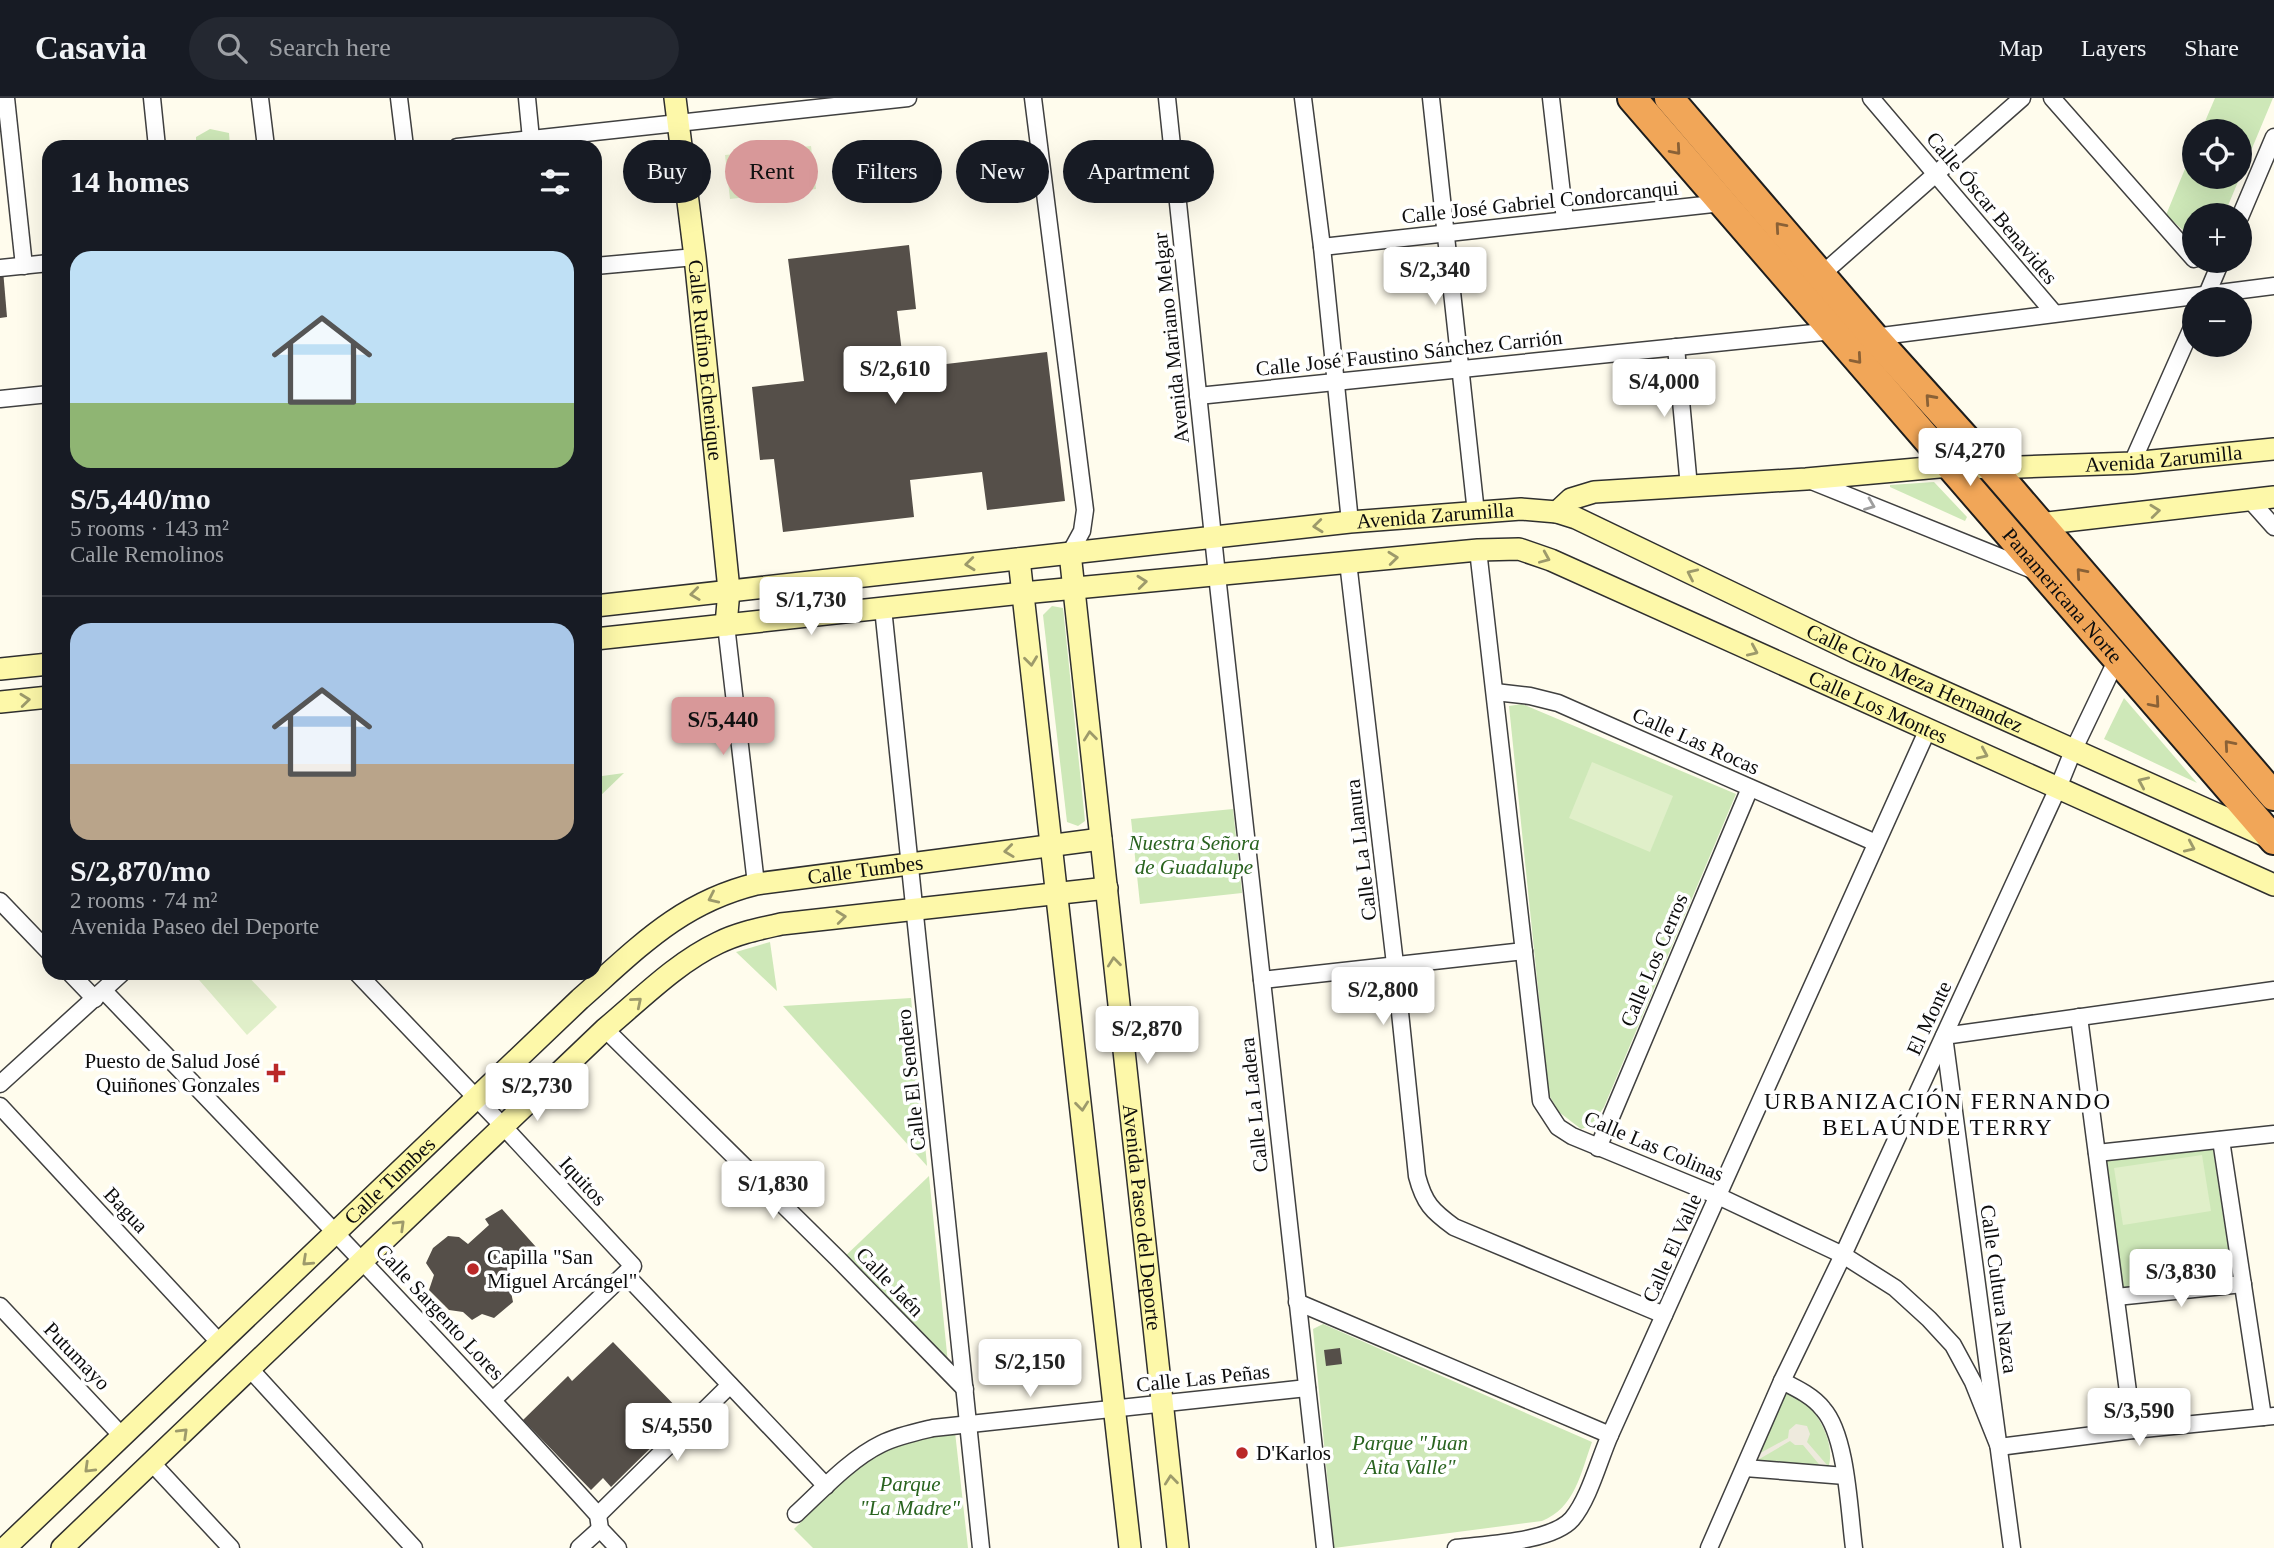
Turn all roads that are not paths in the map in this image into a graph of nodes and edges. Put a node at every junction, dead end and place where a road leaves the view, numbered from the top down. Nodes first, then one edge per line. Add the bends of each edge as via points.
1 (6, 98) edge
2 (152, 98) edge
3 (260, 98) edge
4 (399, 98) edge
5 (527, 98) edge
6 (675, 98) edge
7 (908, 98) edge
8 (1032, 98) edge
9 (1167, 98) edge
10 (1303, 98) edge
11 (1431, 98) edge
12 (1551, 98) edge
13 (1632, 98) edge
14 (1669, 98) edge
15 (1871, 98) edge
16 (2022, 98) edge
17 (2061, 102) edge
18 (678, 124) junction
19 (4, 127) edge
20 (2274, 137) edge
21 (531, 139) junction
22 (156, 140) edge
23 (265, 140) edge
24 (404, 140) edge
25 (522, 140) edge
26 (1935, 174) junction
27 (1721, 203) junction
28 (2246, 203) edge
29 (1565, 220) junction
30 (1446, 233) junction
31 (2182, 245) edge
32 (1322, 247) junction
33 (695, 257) junction
34 (42, 264) edge
35 (602, 265) edge
36 (24, 266) junction
37 (0, 268) edge
38 (1821, 275) junction
39 (2274, 286) edge
40 (2252, 288) edge
41 (2182, 295) edge
42 (2054, 313) junction
43 (1833, 331) junction
44 (1874, 337) junction
45 (1676, 347) junction
46 (2182, 350) edge
47 (1460, 369) junction
48 (1334, 382) junction
49 (42, 395) edge
50 (1198, 396) junction
51 (0, 400) edge
52 (2274, 449) edge
53 (2132, 463) junction
54 (1950, 466) junction
55 (1992, 468) junction
56 (1807, 479) junction
57 (1689, 487) junction
58 (2274, 497) edge
59 (2250, 500) junction
60 (1557, 512) junction
61 (1476, 513) junction
62 (1350, 522) junction
63 (2039, 524) junction
64 (2274, 527) edge
65 (1213, 536) junction
66 (1478, 550) junction
67 (1070, 553) junction
68 (1019, 559) junction
69 (1348, 562) junction
70 (1217, 575) junction
71 (2046, 576) junction
72 (1074, 588) junction
73 (729, 590) junction
74 (1023, 593) junction
75 (602, 605) edge
76 (883, 608) junction
77 (726, 625) junction
78 (602, 638) edge
79 (2118, 659) junction
80 (42, 665) edge
81 (0, 669) edge
82 (1495, 692) junction
83 (42, 698) edge
84 (0, 702) edge
85 (1928, 729) junction
86 (2073, 751) junction
87 (1750, 788) junction
88 (2058, 788) junction
89 (2274, 796) edge
90 (1101, 839) junction
91 (2273, 840) edge
92 (1876, 844) junction
93 (1052, 846) junction
94 (910, 864) junction
95 (756, 884) junction
96 (2274, 885) edge
97 (1107, 888) junction
98 (1058, 893) junction
99 (0, 901) edge
100 (914, 909) junction
101 (42, 944) edge
102 (1524, 951) junction
103 (1395, 964) junction
104 (79, 980) edge
105 (115, 980) edge
106 (363, 980) edge
107 (602, 980) edge
108 (602, 980) edge
109 (1262, 980) junction
110 (2274, 990) edge
111 (99, 995) junction
112 (2079, 1017) junction
113 (605, 1029) junction
114 (1944, 1036) junction
115 (0, 1084) edge
116 (477, 1099) junction
117 (0, 1106) edge
118 (503, 1126) junction
119 (2274, 1134) edge
120 (2221, 1140) junction
121 (1598, 1148) junction
122 (2097, 1153) junction
123 (1718, 1196) junction
124 (337, 1233) junction
125 (1843, 1255) junction
126 (363, 1260) junction
127 (629, 1270) junction
128 (2243, 1284) junction
129 (2116, 1297) junction
130 (1297, 1302) junction
131 (0, 1306) edge
132 (1664, 1315) junction
133 (220, 1343) junction
134 (250, 1369) junction
135 (1782, 1381) junction
136 (730, 1385) junction
137 (1307, 1388) junction
138 (965, 1389) junction
139 (493, 1400) junction
140 (1163, 1404) junction
141 (1115, 1409) junction
142 (2269, 1417) edge
143 (968, 1424) junction
144 (2133, 1430) junction
145 (1610, 1435) junction
146 (122, 1436) junction
147 (2000, 1447) junction
148 (152, 1463) junction
149 (1745, 1468) junction
150 (1845, 1476) junction
151 (826, 1486) junction
152 (796, 1514) dead end
153 (599, 1522) junction
154 (408, 1546) edge
155 (5, 1548) edge
156 (62, 1548) edge
157 (231, 1548) edge
158 (579, 1548) edge
159 (618, 1548) edge
160 (981, 1548) edge
161 (1130, 1548) edge
162 (1178, 1548) edge
163 (1325, 1548) edge
164 (1456, 1548) edge
165 (1709, 1548) edge
166 (1854, 1548) edge
167 (2012, 1548) edge

1 - 19 street
2 - 22 street
3 - 23 street
4 - 24 street
5 - 21 street
6 - 18 main road, Calle Rufino Echenique
7 - 18 street
8 - 67 street via 1085,510 1082,531
9 - 50 street, Avenida Mariano Melgar
10 - 32 street
11 - 30 street
12 - 29 street
13 -> 27 highway, Panamericana Norte
38 -> 14 highway, Panamericana Norte
15 - 26 street, Calle Óscar Benavides
16 - 26 street
17 - 31 street
18 - 21 street
18 - 33 main road, Calle Rufino Echenique
19 - 36 street
20 - 28 street
21 - 25 street
26 - 38 street
26 - 42 street, Calle Óscar Benavides
27 - 29 street, Calle José Gabriel Condorcanqui
27 - 43 highway, Panamericana Norte
29 - 30 street, Calle José Gabriel Condorcanqui
30 - 32 street, Calle José Gabriel Condorcanqui
30 - 47 street
32 - 48 street
33 - 35 street
33 - 73 main road, Calle Rufino Echenique
34 - 36 street
36 - 37 street
38 - 44 highway, Panamericana Norte
39 - 40 street
41 - 42 street
42 - 44 street
43 - 45 street, Calle José Faustino Sánchez Carrión
43 -> 54 highway, Panamericana Norte
55 -> 44 highway, Panamericana Norte
45 - 47 street, Calle José Faustino Sánchez Carrión
45 - 57 street
46 - 53 street
47 - 48 street, Calle José Faustino Sánchez Carrión
47 - 61 street
48 - 50 street, Calle José Faustino Sánchez Carrión
48 - 62 street
49 - 51 street
50 - 65 street, Avenida Mariano Melgar
52 - 53 main road, Avenida Zarumilla
53 - 55 main road, Avenida Zarumilla
54 - 55 main road, Avenida Zarumilla
54 - 56 main road, Avenida Zarumilla
54 - 71 highway, Panamericana Norte
55 - 63 highway, Panamericana Norte
56 - 57 main road, Avenida Zarumilla
56 -> 71 street
57 - 60 main road, Avenida Zarumilla via 1594,492 1571,499
58 - 59 main road
63 -> 59 main road
59 - 64 street
60 - 61 main road, Avenida Zarumilla
86 -> 60 main road, Calle Ciro Meza Hernandez
61 - 62 main road, Avenida Zarumilla
62 -> 65 main road, Avenida Zarumilla
89 -> 63 highway, Panamericana Norte
65 - 67 main road, Avenida Zarumilla
65 - 70 street, Avenida Mariano Melgar
69 -> 66 main road, Avenida Zarumilla
66 - 82 street, Calle Las Colinas
66 -> 85 main road, Calle Los Montes via 1519,549 1537,554
67 - 68 main road, Avenida Zarumilla
67 - 72 main road, Avenida Paseo del Deporte
68 -> 73 main road, Avenida Zarumilla
68 - 74 main road
69 - 70 main road, Avenida Zarumilla
69 - 103 street, Calle La Llanura
72 -> 70 main road, Avenida Zarumilla
70 - 109 street, Calle La Ladera
71 - 79 highway, Panamericana Norte
72 - 74 main road, Avenida Zarumilla
90 -> 72 main road, Avenida Paseo del Deporte
73 -> 75 main road, Avenida Zarumilla
73 - 77 main road, Calle Rufino Echenique
74 - 76 main road, Avenida Zarumilla
74 -> 93 main road
76 - 77 main road, Avenida Zarumilla
76 - 94 street, Calle El Sendero
77 - 78 main road, Avenida Zarumilla
77 - 95 street
79 - 86 street, El Monte
79 -> 91 highway, Panamericana Norte
80 - 81 main road
82 - 87 street, Calle Las Rocas via 1558,703
82 - 102 street, Calle Las Colinas
84 -> 83 main road
85 -> 88 main road, Calle Los Montes
85 - 92 street, Calle El Valle
86 - 88 street, El Monte
91 -> 86 main road, Calle Ciro Meza Hernandez
87 - 92 street, Calle Las Rocas
87 - 121 street, Calle Los Cerros
88 -> 96 main road, Calle Los Montes
88 - 114 street, El Monte
90 - 93 main road, Calle Tumbes
90 - 97 main road, Avenida Paseo del Deporte
92 - 123 street, Calle El Valle
93 -> 94 main road, Calle Tumbes
93 - 98 main road
94 - 95 main road, Calle Tumbes
94 - 100 street, Calle El Sendero
95 -> 107 main road, Calle Tumbes via 698,905 647,940
97 - 98 main road, Calle Tumbes
140 -> 97 main road, Avenida Paseo del Deporte
98 - 100 main road, Calle Tumbes
98 -> 141 main road
99 - 101 street
113 -> 100 main road, Calle Tumbes via 696,954 749,930
100 - 138 street, Calle El Sendero
102 - 103 street
102 - 121 street, Calle Las Colinas via 1541,1101 1558,1126
103 - 109 street
103 - 132 street, Calle La Llanura via 1417,1176 1433,1212 1454,1227
104 - 111 street, Calle Sargento Lores
105 - 111 street
106 - 116 street, Iquitos
108 -> 116 main road, Calle Tumbes
109 - 130 street, Calle La Ladera
110 - 112 street
111 - 115 street
111 - 124 street, Calle Sargento Lores
112 - 114 street
112 - 122 street
113 - 118 main road, Calle Tumbes
113 - 138 street, Calle Jaén
114 - 125 street, El Monte
114 - 147 street, Calle Cultura Nazca
116 - 118 street, Iquitos
116 - 124 main road, Calle Tumbes
117 - 133 street, Bagua
126 -> 118 main road, Calle Tumbes
118 - 127 street, Iquitos
119 - 120 street
120 - 122 street
120 - 128 street
121 - 123 street, Calle Las Colinas
122 - 129 street
123 - 125 street, Calle Las Colinas
123 - 132 street, Calle El Valle
124 - 126 street, Calle Sargento Lores
124 -> 133 main road, Calle Tumbes
125 - 135 street, El Monte
125 - 147 street, Calle Las Colinas via 1895,1288 1953,1345
126 - 134 main road, Calle Tumbes
126 - 139 street, Calle Sargento Lores
127 - 136 street, Iquitos
127 - 139 street
128 - 129 street
128 - 142 street
129 - 144 street
130 - 137 street, Calle La Ladera
130 - 145 street
131 - 146 street, Putumayo
132 - 145 street, Calle El Valle
133 - 146 main road, Calle Tumbes
148 -> 134 main road, Calle Tumbes
134 - 154 street
135 - 149 street, El Monte
135 - 150 street via 1816,1402 1828,1416
136 - 151 street, Iquitos
136 - 153 street
137 - 140 street, Calle Las Peñas
137 - 163 street, Calle La Ladera
138 - 143 street, Calle El Sendero
139 - 153 street, Calle Sargento Lores
140 - 141 street, Calle Las Peñas
162 -> 140 main road, Avenida Paseo del Deporte
141 - 143 street, Calle Las Peñas
141 - 161 main road
142 - 144 street
143 - 151 street, Calle Las Peñas via 933,1428 878,1445
143 - 160 street, Calle El Sendero
144 - 147 street
145 - 164 street, Calle El Valle via 1571,1521 1542,1535
146 -> 155 main road, Calle Tumbes
147 - 167 street, Calle Cultura Nazca
148 - 156 main road, Calle Tumbes
148 - 157 street
149 - 150 street
149 - 165 street, El Monte
150 - 166 street
151 - 152 street, Calle Las Peñas
153 - 158 street
153 - 159 street, Calle Sargento Lores

